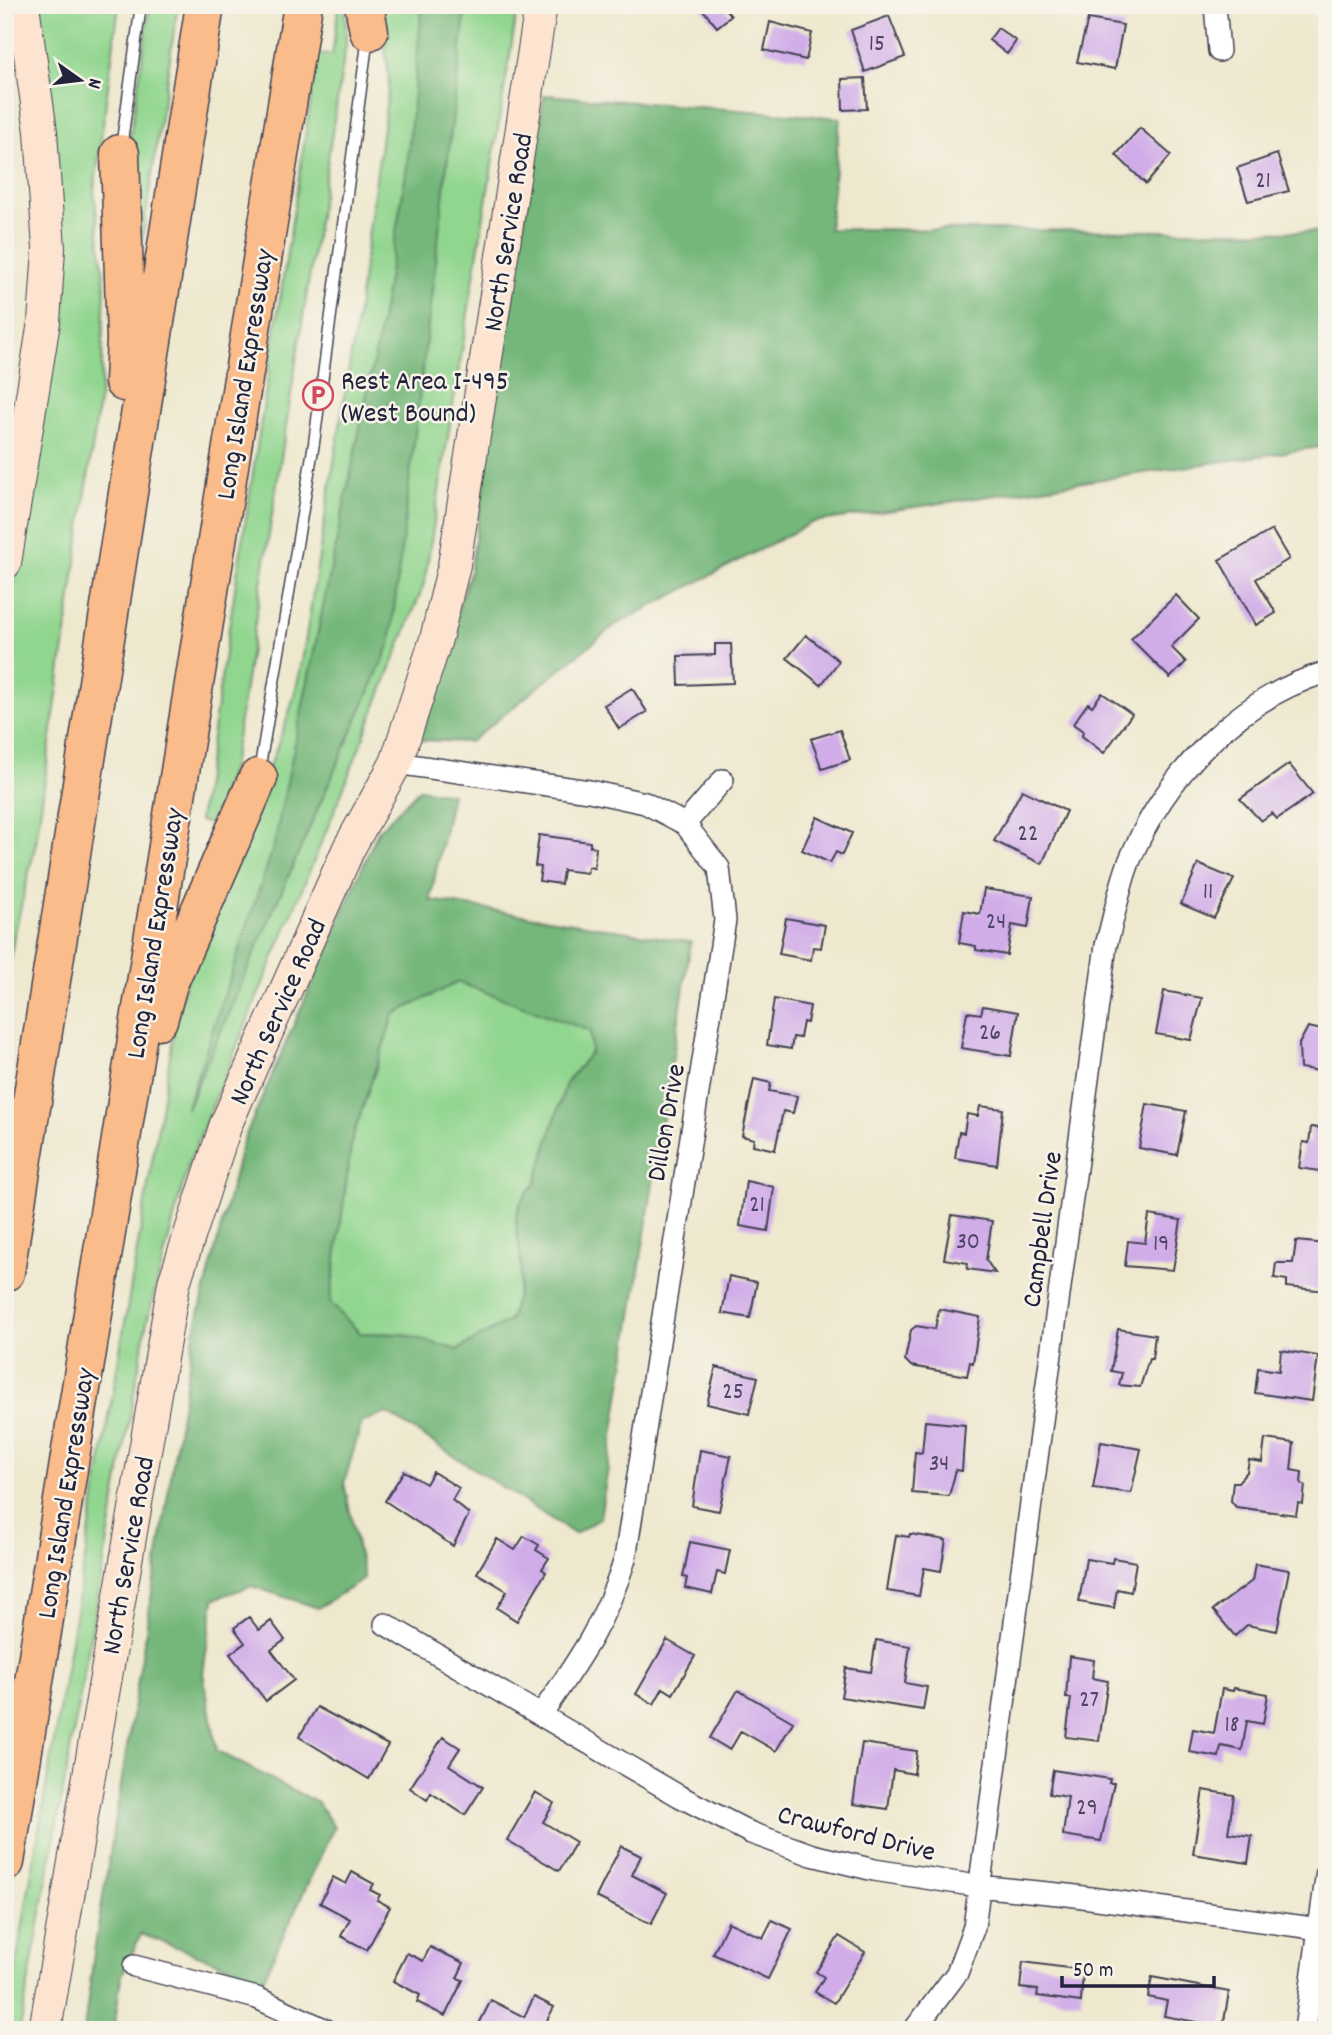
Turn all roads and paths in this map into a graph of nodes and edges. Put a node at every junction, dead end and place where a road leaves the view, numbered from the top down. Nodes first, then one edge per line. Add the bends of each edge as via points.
1 (23, 5) edge
2 (141, 5) edge
3 (205, 5) edge
4 (303, 5) edge
5 (541, 5) edge
6 (1215, 5) edge
7 (366, 18) edge
8 (1219, 51) dead end
9 (120, 154) joint
10 (118, 554) junction
11 (5, 563) edge
12 (1327, 672) edge
13 (396, 763) junction
14 (258, 778) joint
15 (723, 780) dead end
16 (685, 824) junction
17 (112, 1184) junction
18 (5, 1272) edge
19 (385, 1624) dead end
20 (542, 1713) junction
21 (5, 1862) edge
22 (1327, 1871) edge
23 (977, 1886) junction
24 (1323, 1930) edge
25 (134, 1966) dead end
26 (45, 2030) edge
27 (326, 2030) edge
28 (914, 2030) edge
29 (1305, 2030) edge

1 - 11 main road via 41,132 49,249 44,322
2 - 9 lane
3 - 10 highway
4 - 17 highway, Long Island Expressway
5 - 13 main road, North Service Road via 454,565 436,639
6 - 8 street
7 - 14 lane via 314,443
9 - 10 highway via 127,339
10 - 18 highway
12 - 23 street, Campbell Drive via 1259,703 1212,740 1171,786 1129,862 1106,945
13 - 16 street, Dillon Drive via 589,791 645,803
13 - 26 main road, North Service Road via 349,848 226,1124 174,1283
14 - 17 highway via 168,984
15 - 16 street
16 - 20 street, Dillon Drive via 719,868 725,920 625,1559 611,1604 591,1643
17 - 21 highway, Long Island Expressway
19 - 20 street, Crawford Drive
20 - 23 street, Crawford Drive via 679,1796 751,1833 874,1870
22 - 24 street
23 - 24 street, Crawford Drive
23 - 28 street, Campbell Drive via 974,1927 957,1973
24 - 29 street
25 - 27 street via 257,1998

